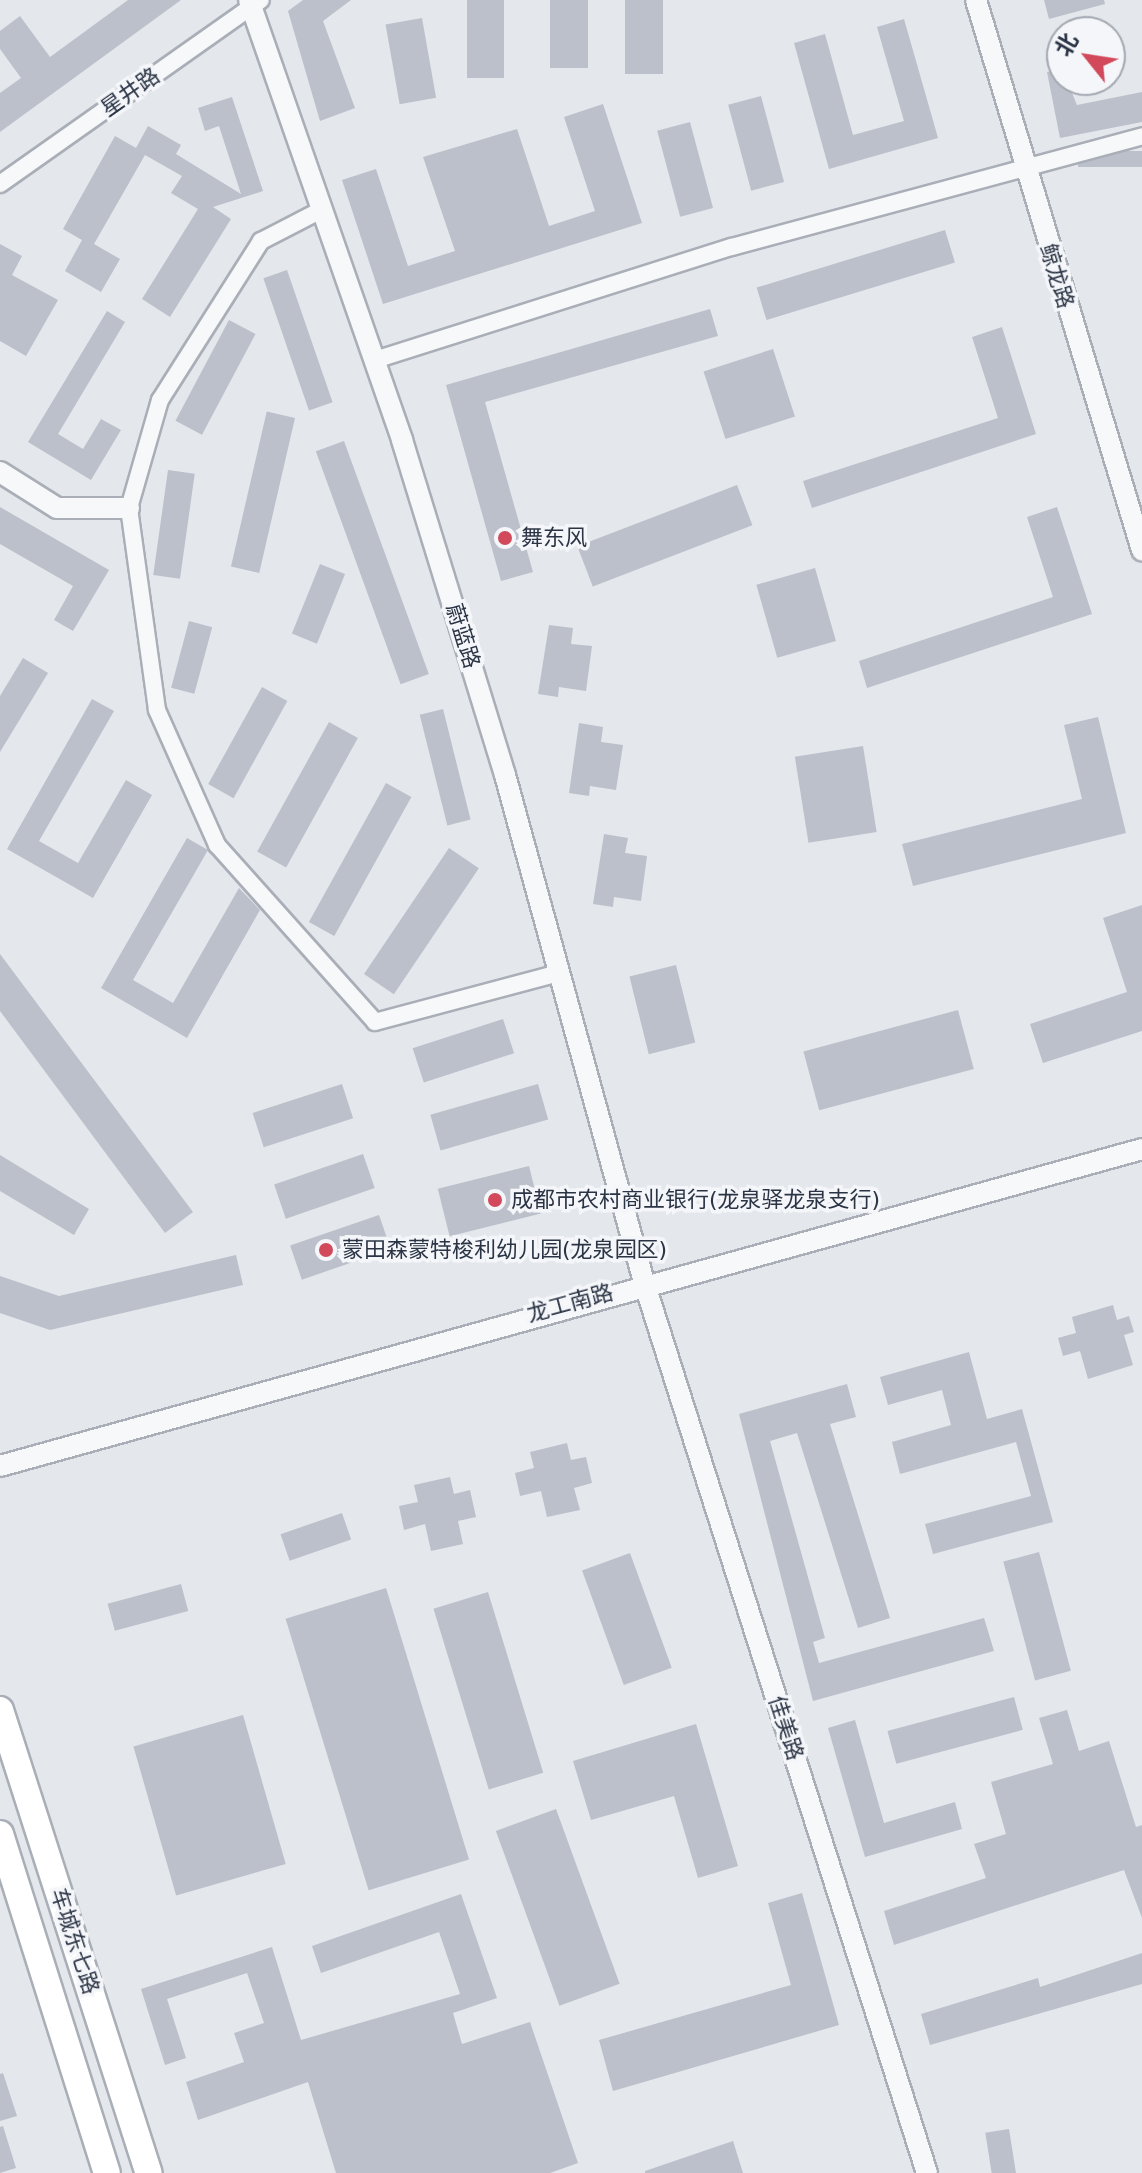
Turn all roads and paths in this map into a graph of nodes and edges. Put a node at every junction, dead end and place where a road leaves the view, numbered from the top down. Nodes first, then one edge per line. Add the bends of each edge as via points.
1 (976, 0) edge
2 (254, 2) edge
3 (1142, 136) edge
4 (1025, 171) junction
5 (0, 184) edge
6 (323, 209) junction
7 (375, 360) junction
8 (0, 472) edge
9 (129, 508) junction
10 (1142, 550) edge
11 (559, 973) junction
12 (1142, 1149) edge
13 (644, 1282) junction
14 (0, 1466) edge
15 (0, 1710) edge
16 (0, 1834) edge
17 (107, 2173) edge
18 (149, 2173) edge
19 (927, 2173) edge

1 - 4 street, 鲸龙路
2 - 5 street, 星井路
2 - 6 street, 蔚蓝路
3 - 4 street
4 - 7 street via 732,247
4 - 10 street, 鲸龙路
6 - 7 street, 蔚蓝路
6 - 9 street via 261,241 160,400
7 - 11 street, 蔚蓝路 via 505,775
8 - 9 street via 57,508
9 - 11 street via 157,710 217,845 375,1022
11 - 13 street, 蔚蓝路
12 - 13 street, 龙工南路
13 - 14 street, 龙工南路
13 - 19 street, 佳美路
15 - 18 main road, 车城东七路
16 - 17 main road, 车城东七路

